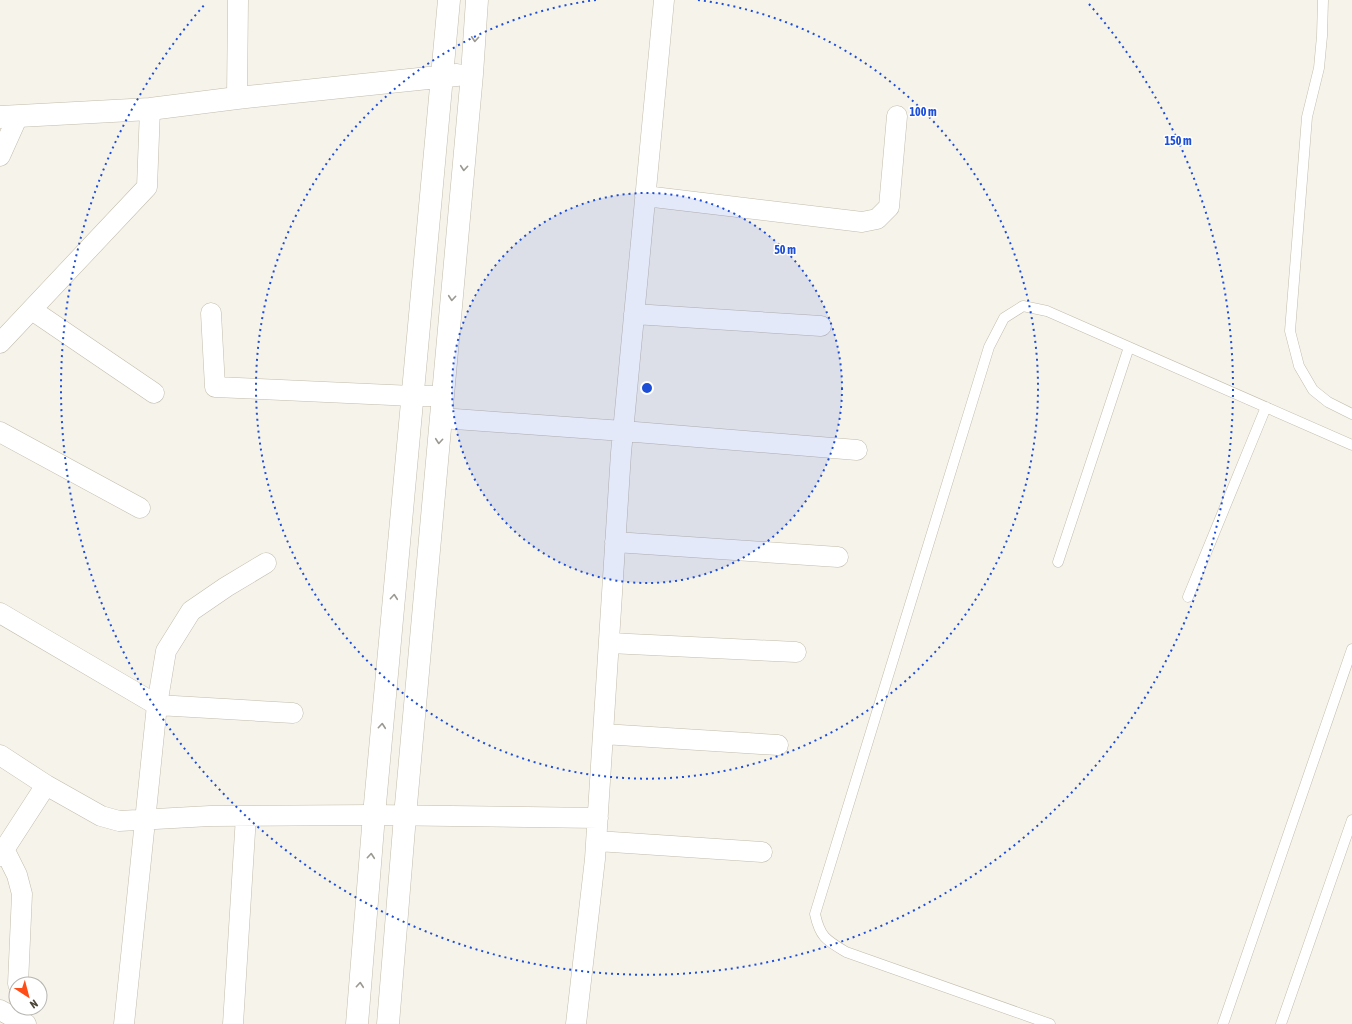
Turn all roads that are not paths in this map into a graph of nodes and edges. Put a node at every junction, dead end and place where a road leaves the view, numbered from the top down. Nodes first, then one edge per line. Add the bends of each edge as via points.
1 (238, 0) edge
2 (448, 0) edge
3 (477, 0) edge
4 (664, 0) edge
5 (1323, 0) edge
6 (472, 74) junction
7 (442, 76) junction
8 (237, 98) junction
9 (150, 109) junction
10 (9, 116) edge
11 (897, 116) dead end
12 (0, 156) edge
13 (645, 196) junction
14 (32, 310) junction
15 (211, 313) dead end
16 (634, 314) junction
17 (821, 326) dead end
18 (0, 343) edge
19 (1129, 347) junction
20 (154, 393) dead end
21 (413, 396) junction
22 (443, 396) junction
23 (1266, 407) junction
24 (1352, 414) edge
25 (441, 418) junction
26 (623, 431) junction
27 (0, 432) edge
28 (1352, 445) edge
29 (857, 450) dead end
30 (140, 508) dead end
31 (616, 542) junction
32 (838, 557) dead end
33 (1058, 562) dead end
34 (266, 563) dead end
35 (1188, 597) dead end
36 (0, 613) edge
37 (609, 644) junction
38 (1352, 649) edge
39 (796, 652) dead end
40 (157, 705) junction
41 (293, 713) dead end
42 (603, 734) junction
43 (778, 745) dead end
44 (0, 755) edge
45 (46, 785) junction
46 (374, 815) junction
47 (246, 816) junction
48 (405, 816) junction
49 (598, 818) junction
50 (145, 820) junction
51 (1352, 820) edge
52 (597, 841) junction
53 (2, 852) edge
54 (762, 852) dead end
55 (18, 976) edge
56 (124, 1024) edge
57 (233, 1024) edge
58 (357, 1024) edge
59 (388, 1024) edge
60 (576, 1024) edge
61 (1050, 1024) edge
62 (1223, 1024) edge
63 (1281, 1024) edge

1 - 8 street
2 - 7 street
3 -> 6 street
4 - 13 street
5 - 24 lane via 1319,68 1308,117 1290,331 1298,366 1313,390 1328,402
6 - 7 street
6 -> 22 street
7 - 8 street
7 - 21 street
8 - 9 street
9 - 10 street
9 - 14 street via 147,187
10 - 12 street
11 - 13 street via 889,207 877,219 862,222
13 - 16 street
14 - 18 street
14 - 20 street
15 - 21 street via 216,387
16 - 17 street
16 - 26 street
19 - 23 lane
19 - 33 lane
19 - 61 lane via 1047,311 1023,306 1004,318 988,348 815,914 818,928 828,941 846,952
21 - 22 street
46 -> 21 street
22 - 25 street
23 - 28 lane
23 - 35 lane
25 - 26 street
25 -> 48 street
26 - 29 street
26 - 31 street
27 - 30 street
31 - 32 street
31 - 37 street
34 - 40 street via 191,611 166,651
36 - 40 street
37 - 39 street
37 - 42 street
38 - 62 lane
40 - 41 street
40 - 50 street
42 - 43 street
42 - 49 street
44 - 45 street
45 - 50 street via 101,816 119,821
45 - 53 street
46 - 47 street
46 - 48 street
58 -> 46 street
47 - 50 street
47 - 57 street
48 - 49 street
48 - 59 street
49 - 52 street
50 - 56 street
51 - 63 lane
52 - 54 street
52 - 60 street
53 - 55 street via 17,875 22,894

